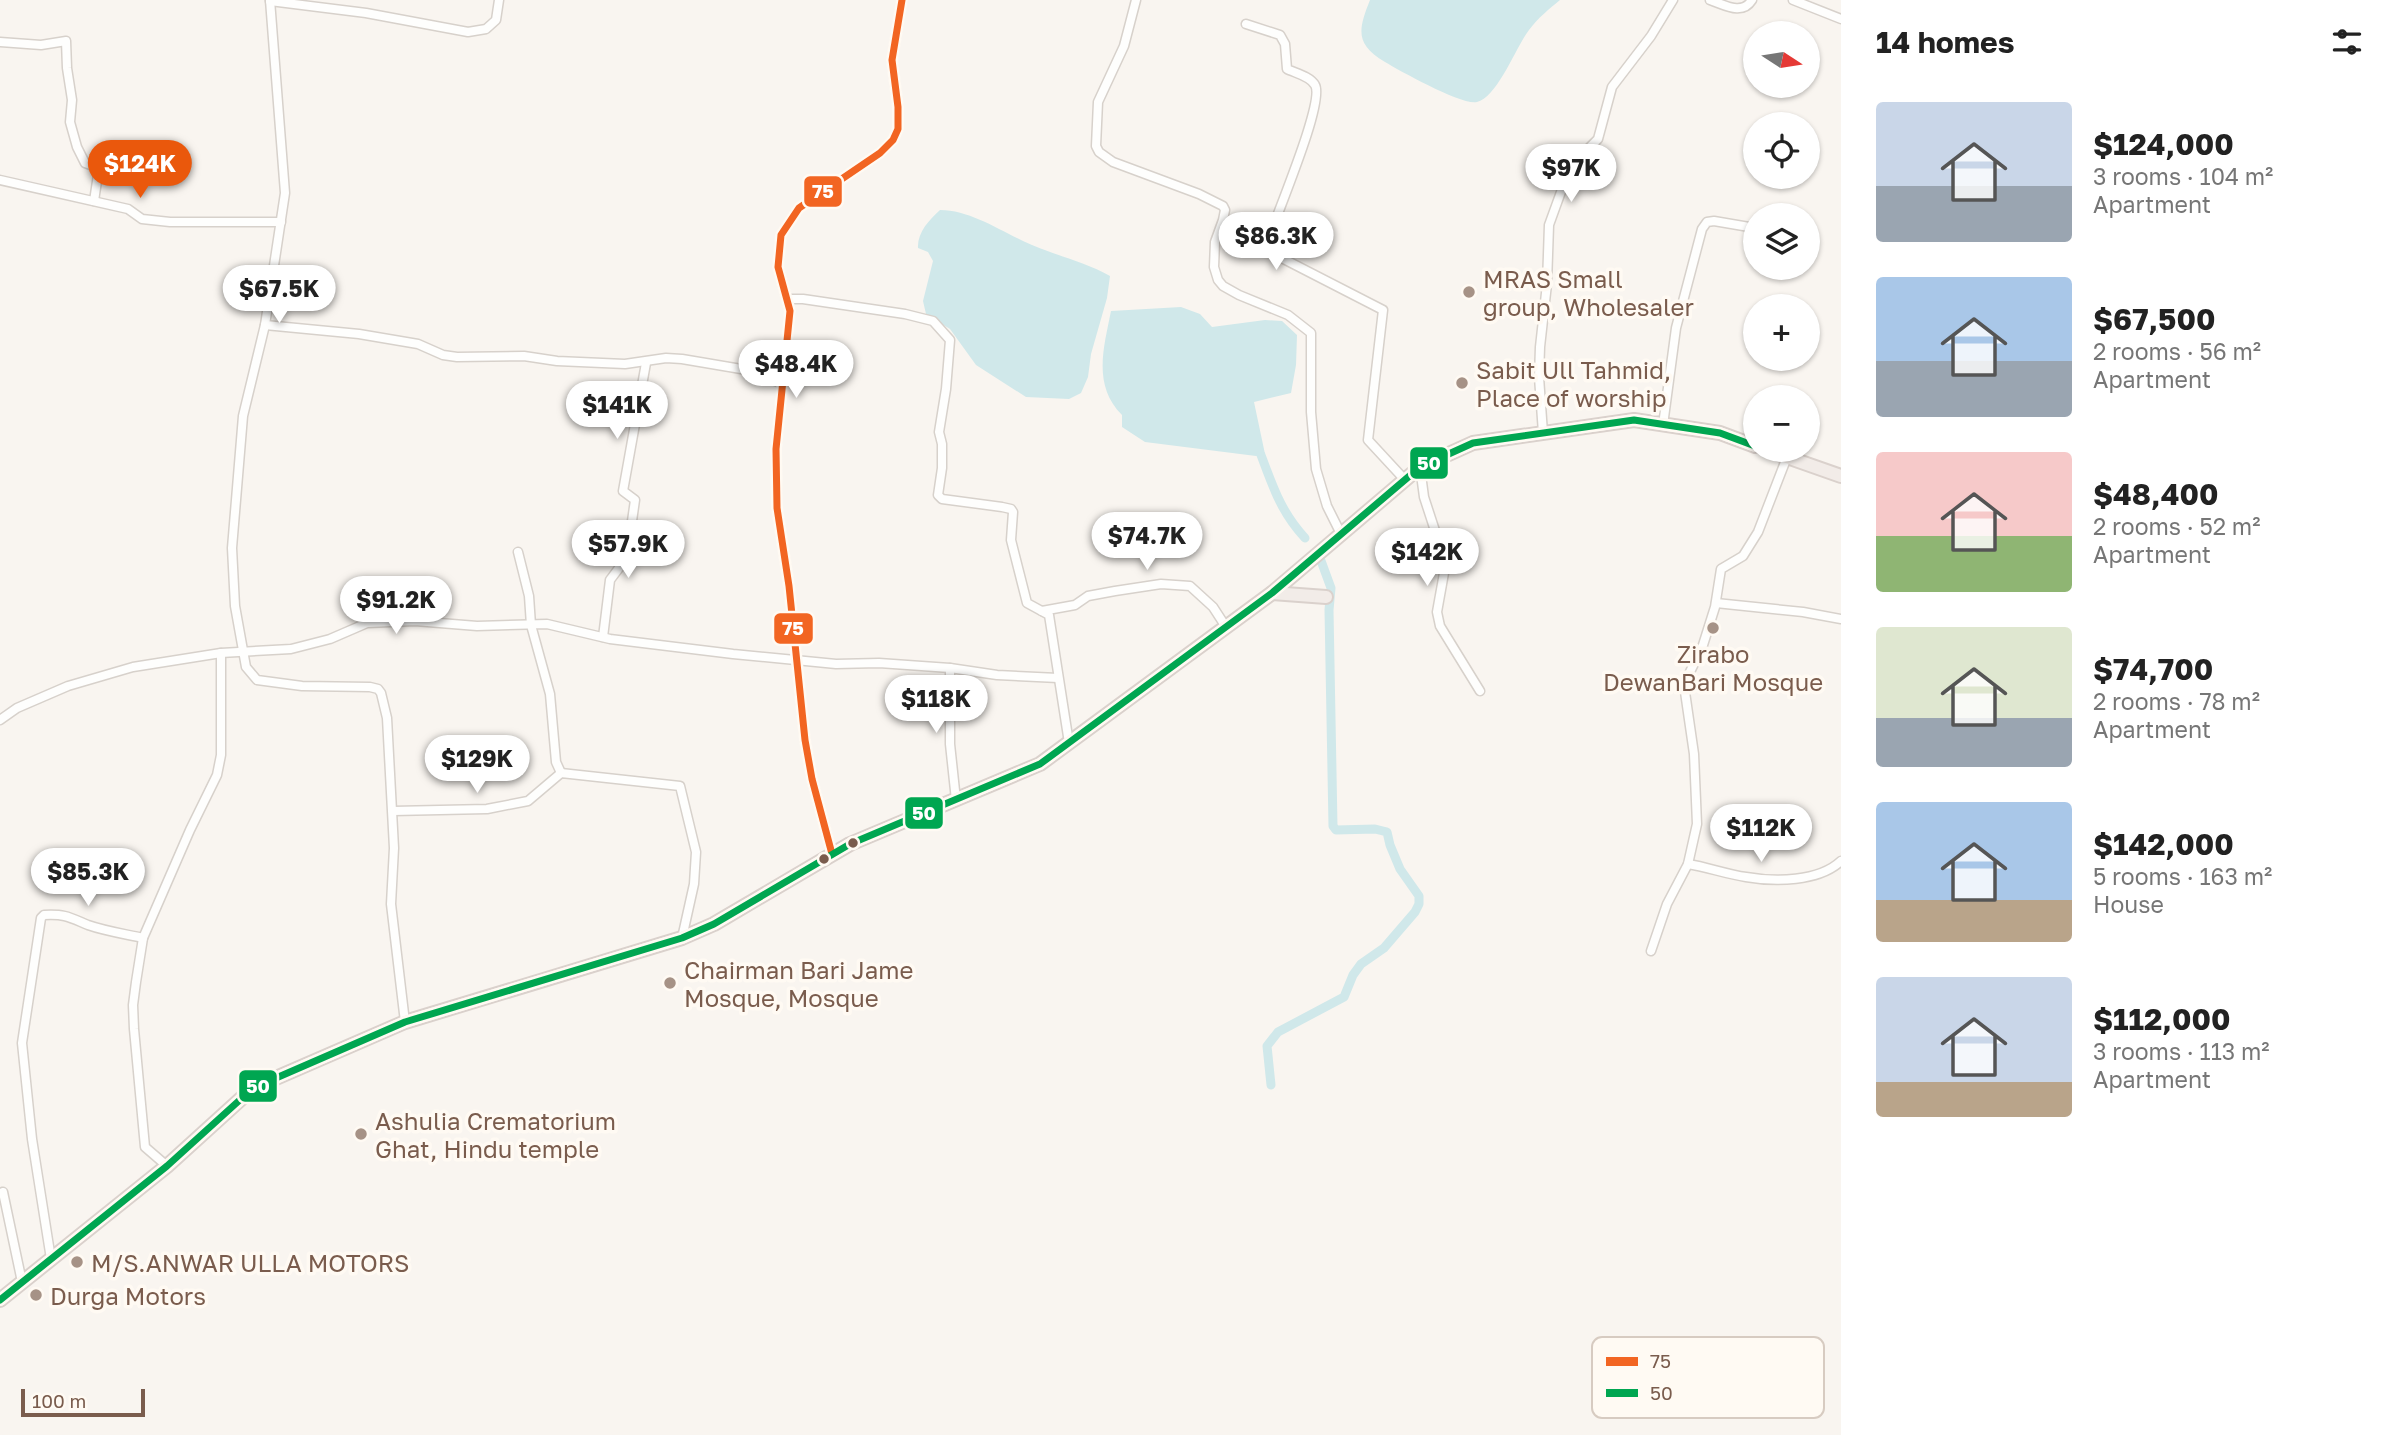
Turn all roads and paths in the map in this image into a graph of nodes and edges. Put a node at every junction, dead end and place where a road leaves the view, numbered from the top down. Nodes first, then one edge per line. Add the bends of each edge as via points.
1 (270, 0) edge
2 (499, 0) edge
3 (902, 0) edge
4 (1136, 0) edge
5 (1673, 0) edge
6 (1710, 0) edge
7 (1752, 0) edge
8 (1793, 0) edge
9 (1841, 19) edge
10 (1246, 24) dead end
11 (0, 42) edge
12 (0, 180) edge
13 (94, 201) junction
14 (281, 222) junction
15 (1743, 226) edge
16 (788, 299) junction
17 (265, 325) junction
18 (646, 363) junction
19 (783, 384) junction
20 (1663, 425) junction
21 (1543, 433) junction
22 (1743, 442) edge
23 (1785, 462) edge
24 (1801, 462) edge
25 (1420, 467) junction
26 (1841, 476) edge
27 (1405, 480) junction
28 (1341, 534) junction
29 (518, 552) dead end
30 (1272, 593) junction
31 (1326, 597) dead end
32 (1716, 603) junction
33 (1042, 611) junction
34 (1841, 619) edge
35 (531, 625) junction
36 (1226, 627) junction
37 (603, 637) junction
38 (242, 652) junction
39 (221, 653) junction
40 (798, 660) junction
41 (950, 668) junction
42 (1058, 678) junction
43 (1480, 691) dead end
44 (0, 720) edge
45 (1069, 743) junction
46 (561, 774) junction
47 (956, 800) junction
48 (393, 811) junction
49 (832, 854) junction
50 (1841, 861) edge
51 (1688, 864) junction
52 (143, 938) junction
53 (682, 938) junction
54 (1651, 951) dead end
55 (405, 1022) junction
56 (167, 1166) junction
57 (3, 1192) dead end
58 (51, 1259) junction
59 (22, 1282) junction
60 (0, 1300) edge

1 - 2 street via 468,32 486,29 496,20
1 - 14 street via 285,193
3 - 16 street via 892,60 898,107 894,140 799,208 781,235 778,267
4 - 28 street via 1124,46 1098,102 1096,146 1113,162 1223,206 1214,255 1218,280 1239,295 1288,315 1311,333 1316,469
5 - 21 street via 1612,87 1598,139 1570,167 1549,225 1548,284 1539,347
6 - 7 street via 1741,9
8 - 9 street
10 - 27 street via 1280,35 1287,69 1309,79 1317,89 1312,119 1268,241 1272,253 1383,310 1368,440
11 - 13 street via 40,45 66,41 70,122 85,163 99,168
12 - 13 street
13 - 14 street via 128,209 142,219
14 - 17 street
15 - 20 street via 1714,220 1702,229 1676,328
16 - 19 street
16 - 33 street via 905,314 933,321 945,332 950,340 939,432 942,468 938,495 1011,509 1013,552 1027,603
17 - 18 street via 359,334 418,344 457,357
17 - 38 street via 243,416 236,478 234,606
18 - 19 street via 666,358 712,363
18 - 37 street via 623,491 635,500 633,520 628,550 611,580
19 - 40 street via 776,449 777,508
20 - 21 highway via 1634,420
20 - 22 highway via 1720,433
21 - 25 highway via 1473,443
23 - 32 street via 1758,532 1743,556 1721,569
24 - 26 highway
25 - 27 highway
25 - 43 street via 1444,573 1437,612 1440,626
27 - 28 highway
28 - 30 highway
29 - 35 street
30 - 31 highway
30 - 36 highway
32 - 34 street
32 - 51 street via 1685,692 1697,824
33 - 36 street via 1115,590 1161,584 1190,586
33 - 42 street via 1049,615
35 - 37 street via 547,624
35 - 38 street via 367,623 291,649
35 - 46 street via 550,694
36 - 45 highway
37 - 40 street
38 - 39 street
38 - 48 street via 249,672 262,682 378,689 387,718
39 - 44 street via 132,667 68,686
39 - 52 street via 218,775
40 - 41 street
40 - 49 street via 805,740
41 - 42 street via 997,676
41 - 47 street
42 - 45 street
45 - 47 highway via 1040,764
46 - 48 street via 528,801 486,809
46 - 53 street via 680,786 696,852
47 - 49 highway
48 - 55 street via 391,904
49 - 53 highway
50 - 51 street via 1814,875 1762,879
51 - 54 street via 1667,904
52 - 56 street via 133,1005 145,1147
52 - 58 street via 74,917 41,918 22,1043
53 - 55 highway
55 - 56 highway via 253,1088
56 - 58 highway
57 - 59 street
58 - 59 highway
59 - 60 highway

